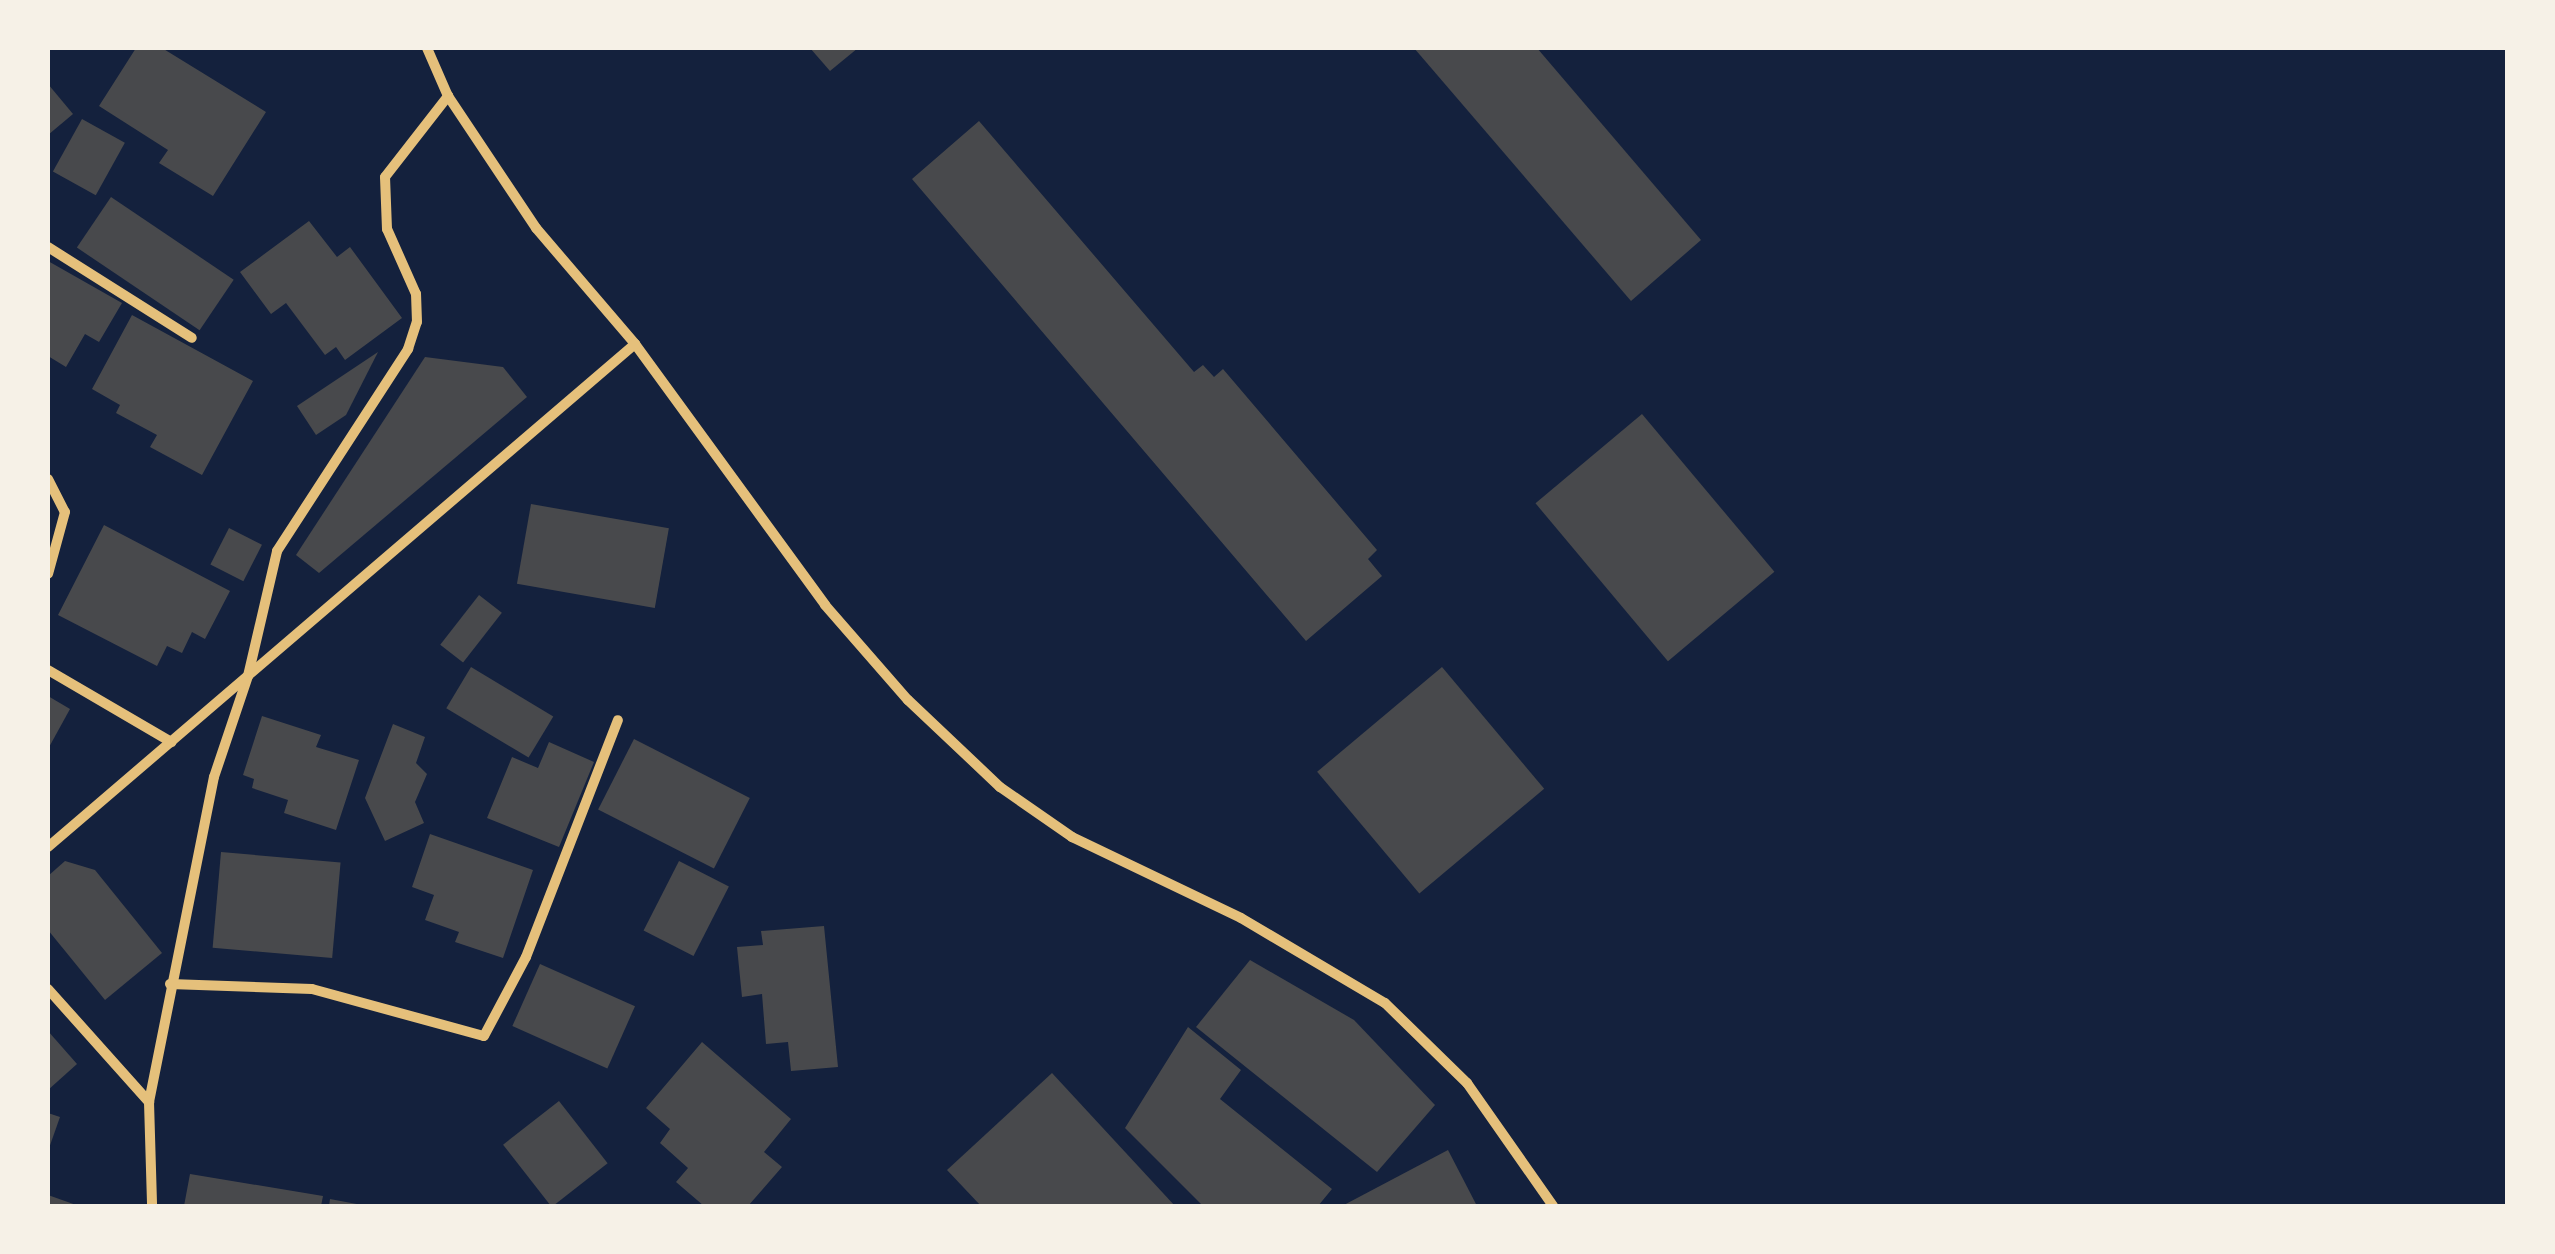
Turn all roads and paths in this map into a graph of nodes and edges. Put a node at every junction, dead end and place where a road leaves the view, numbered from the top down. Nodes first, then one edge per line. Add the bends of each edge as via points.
1 (427, 48) edge
2 (448, 96) junction
3 (48, 248) edge
4 (192, 338) dead end
5 (635, 344) junction
6 (48, 479) edge
7 (48, 574) edge
8 (48, 670) edge
9 (248, 676) junction
10 (618, 720) dead end
11 (171, 742) junction
12 (48, 848) edge
13 (170, 984) junction
14 (48, 989) edge
15 (148, 1102) junction
16 (152, 1206) edge
17 (1552, 1206) edge

1 - 2 street
2 - 5 street via 536,228
2 - 9 street via 385,176 388,229 416,294 415,330 278,551
3 - 4 street
5 - 9 street
5 - 17 street via 825,604 908,700 987,774 1072,837 1365,988 1467,1083
6 - 7 street via 66,512
8 - 11 street
9 - 11 street
9 - 13 street via 214,777
10 - 13 street via 526,957 484,1036 404,1020 312,989
11 - 12 street
13 - 15 street
14 - 15 street
15 - 16 street

